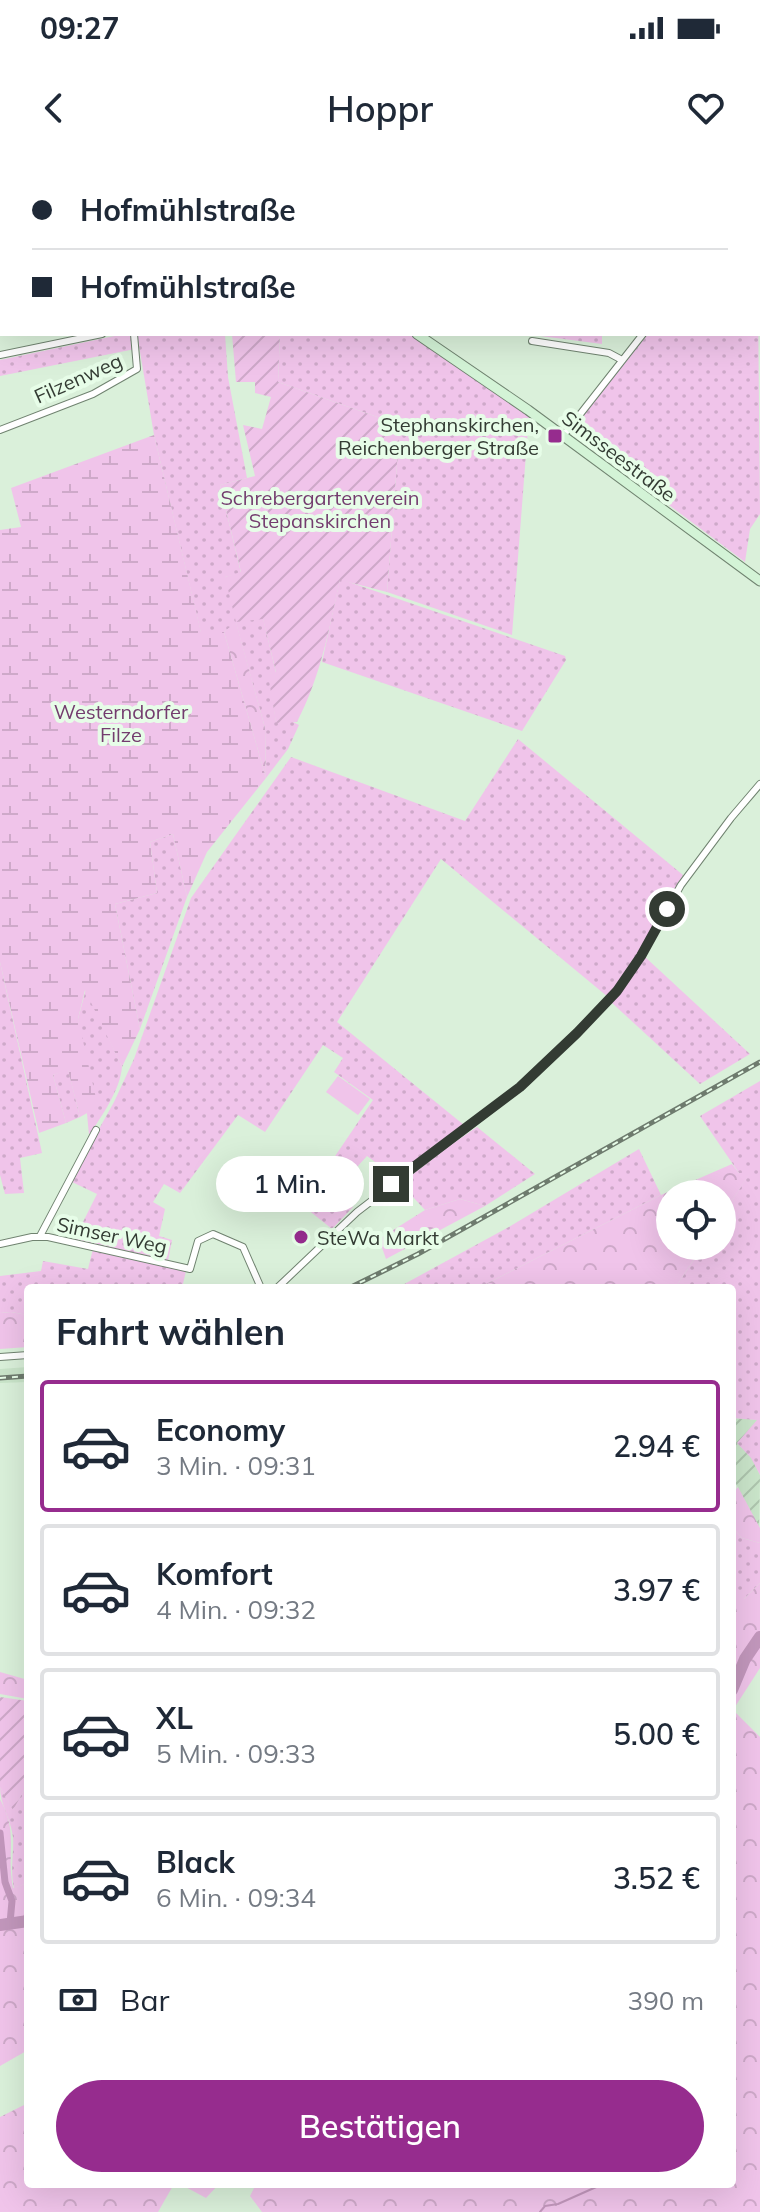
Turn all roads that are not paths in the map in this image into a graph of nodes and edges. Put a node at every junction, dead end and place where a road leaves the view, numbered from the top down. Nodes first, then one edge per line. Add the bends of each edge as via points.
1 (92, 336) edge
2 (134, 336) edge
3 (420, 336) edge
4 (641, 336) edge
5 (532, 341) dead end
6 (0, 355) edge
7 (622, 360) junction
8 (0, 430) edge
9 (563, 436) junction
10 (760, 581) edge
11 (760, 784) edge
12 (96, 1130) dead end
13 (40, 1236) junction
14 (0, 1244) edge
15 (259, 1284) edge
16 (281, 1284) edge
17 (24, 1355) edge
18 (0, 1357) edge

1 - 6 street
2 - 8 street, Filzenweg via 137,369 93,394
3 - 9 main road, Simsseestraße
4 - 7 street
5 - 7 street via 609,353
7 - 9 street
9 - 10 main road, Simsseestraße
11 - 16 street via 681,885 617,991 520,1087 367,1204
12 - 13 street
13 - 14 street, Simser Weg
13 - 15 street, Simser Weg via 190,1269 198,1241 218,1235 246,1251
17 - 18 street

